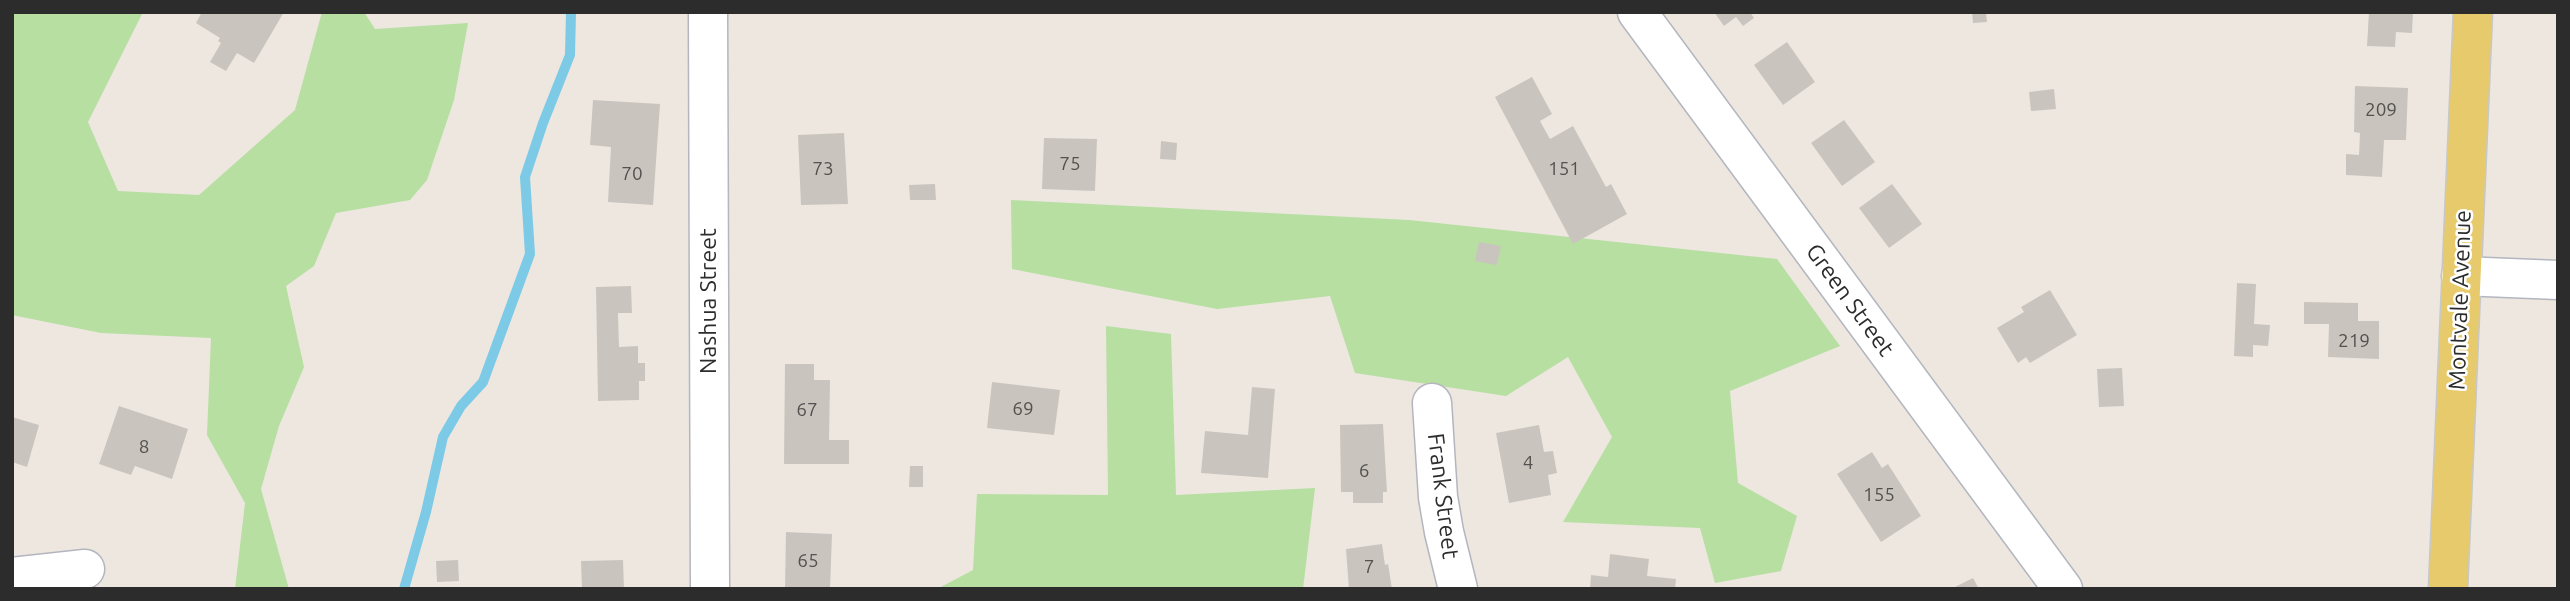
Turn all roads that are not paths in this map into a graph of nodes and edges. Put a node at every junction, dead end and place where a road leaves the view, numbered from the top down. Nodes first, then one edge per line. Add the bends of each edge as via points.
1 (708, 12) edge
2 (1637, 12) edge
3 (2473, 12) edge
4 (2461, 276) junction
5 (2558, 280) edge
6 (1432, 403) dead end
7 (85, 569) dead end
8 (12, 577) edge
9 (710, 589) edge
10 (1458, 589) edge
11 (2063, 589) edge
12 (2448, 589) edge

1 - 9 street, Nashua Street
2 - 11 street, Green Street
3 - 4 main road, Montvale Avenue
4 - 5 street
4 - 12 main road, Montvale Avenue
6 - 10 street, Frank Street via 1438,497
7 - 8 street

